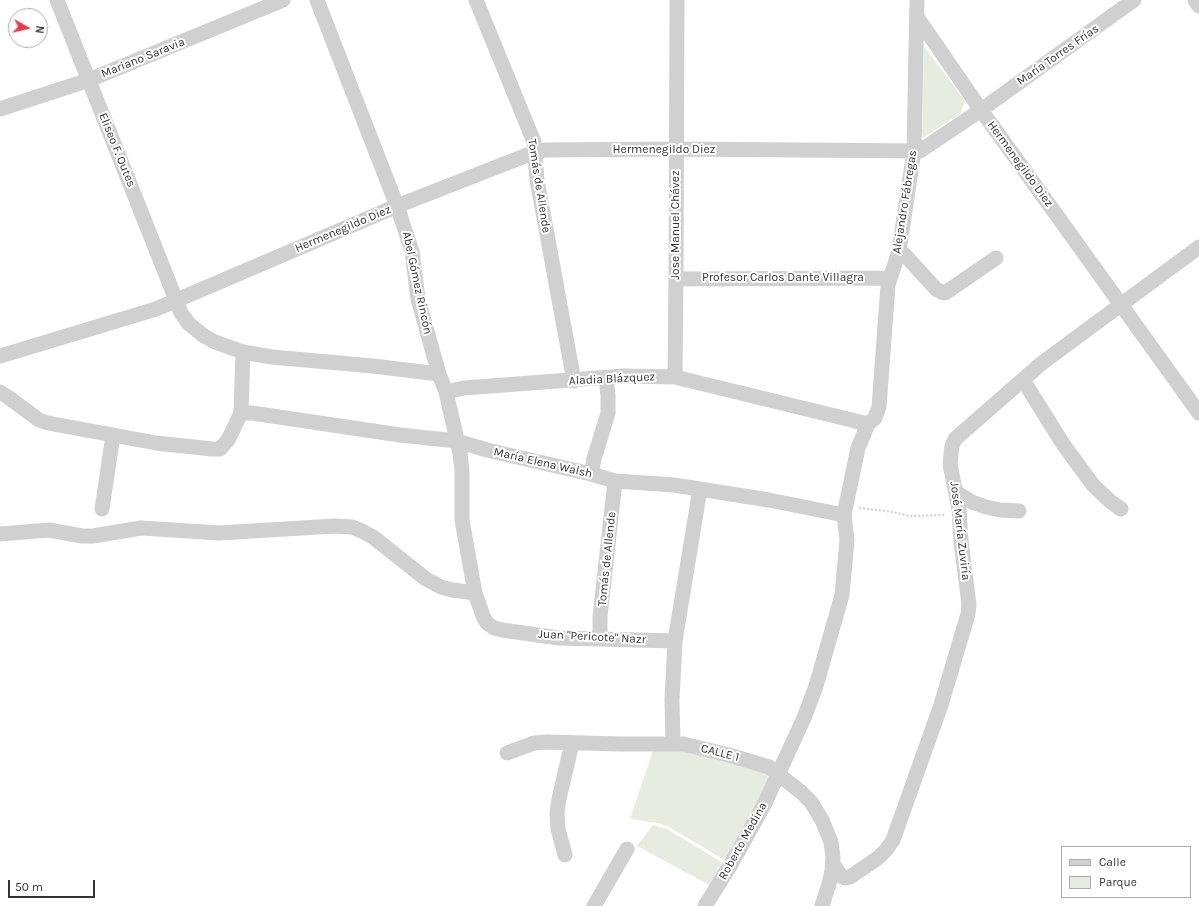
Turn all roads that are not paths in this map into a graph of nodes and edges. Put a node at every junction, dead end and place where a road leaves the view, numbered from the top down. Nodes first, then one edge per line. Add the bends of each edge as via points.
1 (57, 0) edge
2 (283, 0) edge
3 (317, 0) edge
4 (476, 0) edge
5 (677, 0) edge
6 (917, 0) edge
7 (1134, 0) edge
8 (1195, 0) edge
9 (1199, 6) edge
10 (917, 17) junction
11 (90, 80) junction
12 (0, 109) edge
13 (981, 110) junction
14 (676, 149) junction
15 (914, 151) junction
16 (535, 152) junction
17 (397, 206) junction
18 (1199, 247) edge
19 (899, 251) junction
20 (996, 258) dead end
21 (676, 278) junction
22 (889, 278) junction
23 (176, 300) junction
24 (1121, 304) junction
25 (243, 352) junction
26 (0, 356) edge
27 (439, 374) junction
28 (675, 377) junction
29 (606, 378) junction
30 (574, 380) junction
31 (1023, 380) junction
32 (0, 392) edge
33 (446, 392) junction
34 (241, 413) junction
35 (1199, 413) edge
36 (868, 424) junction
37 (113, 435) junction
38 (457, 441) junction
39 (591, 474) junction
40 (615, 481) junction
41 (700, 489) junction
42 (956, 492) junction
43 (102, 509) dead end
44 (1121, 509) dead end
45 (845, 510) junction
46 (1019, 511) dead end
47 (0, 534) edge
48 (475, 593) junction
49 (487, 623) joint
50 (600, 638) junction
51 (675, 642) junction
52 (572, 743) junction
53 (673, 744) junction
54 (507, 753) dead end
55 (778, 775) junction
56 (627, 849) dead end
57 (564, 855) dead end
58 (832, 864) junction
59 (850, 877) junction
60 (822, 905) edge
61 (594, 906) edge
62 (705, 906) edge

1 - 11 street, Eliseo F. Outes
2 - 11 street, Mariano Saravia
3 - 17 street, Abel Gómez Rincón
4 - 16 street, Tomás de Allende via 534,142
5 - 14 street, Jose Manuel Chávez
6 - 10 street, Alejandro Fábregas
7 - 13 street, María Torres Frías
8 - 9 street
10 - 13 street
10 - 15 street, Alejandro Fábregas
11 - 12 street, Mariano Saravia
11 - 23 street, Eliseo F. Outes
13 - 15 street, Hermenegildo Diez via 924,149
13 - 24 street, Hermenegildo Diez
14 - 15 street, Hermenegildo Diez
14 - 16 street, Hermenegildo Diez
14 - 21 street, Jose Manuel Chávez
15 - 19 street, Alejandro Fábregas
16 - 17 street, Hermenegildo Diez
16 - 30 street, Tomás de Allende via 537,180
17 - 23 street, Hermenegildo Diez
17 - 27 street, Abel Gómez Rincón via 412,251 418,299
18 - 24 street, José María Zuviría
19 - 20 street via 936,289 945,293
19 - 22 street, Alejandro Fábregas
21 - 22 street, Profesor Carlos Dante Villagra
21 - 28 street, Jose Manuel Chávez
22 - 36 street, Alejandro Fábregas via 879,407 875,418
23 - 25 street, Eliseo F. Outes via 189,324 204,336
23 - 26 street, Hermenegildo Diez via 156,309
24 - 31 street, José María Zuviría
24 - 35 street, Hermenegildo Diez
25 - 27 street, Eliseo F. Outes
25 - 34 street
27 - 33 street, Abel Gómez Rincón
28 - 29 street, Aladia Blázquez
28 - 36 street, Aladia Blázquez
29 - 30 street, Aladia Blázquez
29 - 39 street via 608,413
30 - 33 street, Aladia Blázquez via 464,388
31 - 42 street, José María Zuviría via 955,439 950,457
31 - 44 street via 1063,444 1093,485
32 - 37 street via 39,420
33 - 38 street, Abel Gómez Rincón
34 - 37 street via 228,440 220,449 156,444
34 - 38 street, María Elena Walsh
36 - 45 street, Alejandro Fábregas via 858,448
37 - 43 street
38 - 39 street, María Elena Walsh
38 - 48 street, Abel Gómez Rincón via 462,471 462,520
39 - 40 street, María Elena Walsh
40 - 41 street, María Elena Walsh
40 - 50 street, Tomás de Allende
41 - 45 street, María Elena Walsh
41 - 51 street
42 - 46 street via 986,507
42 - 59 street, José María Zuviría via 968,614 943,697 893,840 878,858
45 - 55 street, Roberto Medina via 847,540 842,595 816,686
47 - 48 street via 49,530 93,536 142,528 219,533 352,527 373,537 426,579 441,587
48 - 49 street, Abel Gómez Rincón
49 - 50 street, Juan "Pericote" Nazr via 502,630 559,638
50 - 51 street, Juan "Pericote" Nazr
51 - 53 street
52 - 53 street, CALLE 1
52 - 54 street, CALLE 1 via 534,744
52 - 57 street via 557,813
53 - 55 street, CALLE 1 via 729,754 769,767
55 - 58 street, CALLE 1 via 811,802 822,820 831,842
55 - 62 street, Roberto Medina via 764,805
56 - 61 street
58 - 59 street via 841,876
58 - 60 street, CALLE 1
59 - 60 street, José María Zuviría

